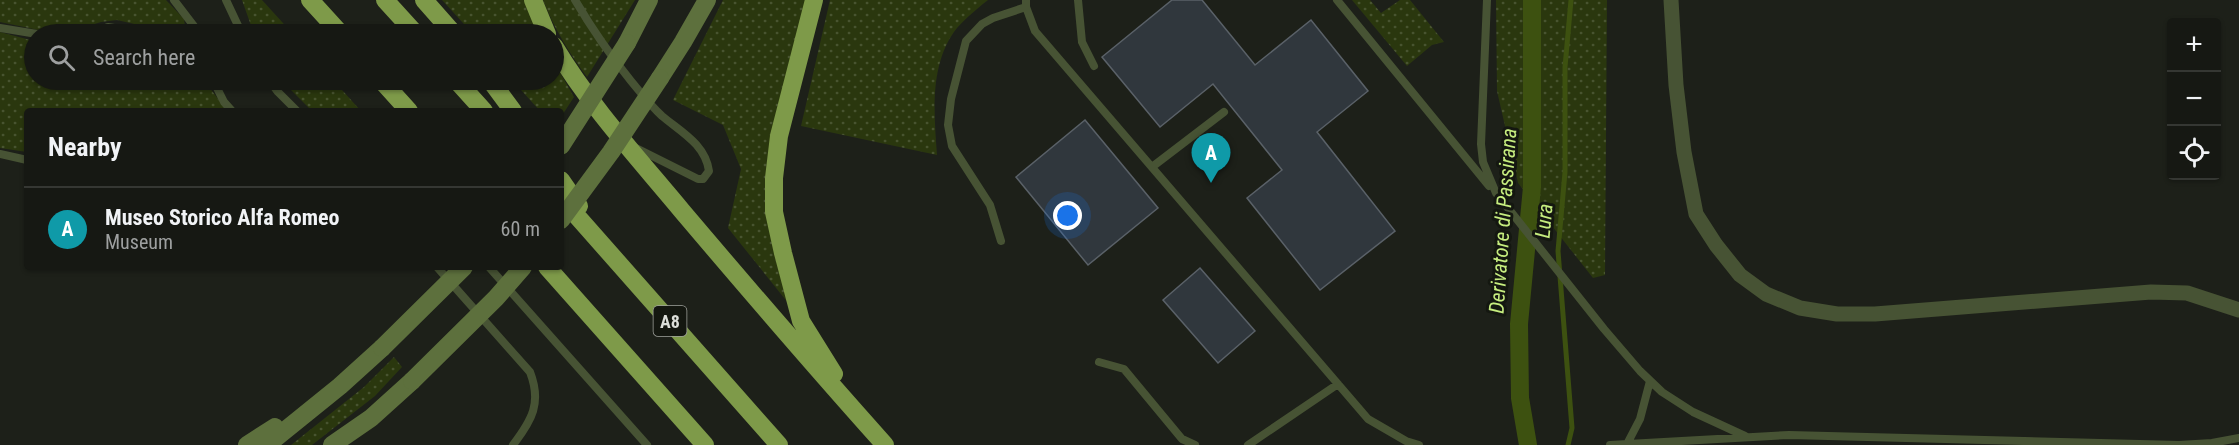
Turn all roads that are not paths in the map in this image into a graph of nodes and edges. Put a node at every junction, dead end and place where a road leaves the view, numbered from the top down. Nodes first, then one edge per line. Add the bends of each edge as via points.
1 (174, 0) edge
2 (226, 0) edge
3 (310, 0) edge
4 (385, 0) edge
5 (424, 0) edge
6 (533, 0) edge
7 (575, 0) edge
8 (649, 0) edge
9 (707, 0) edge
10 (814, 0) edge
11 (1078, 0) edge
12 (1337, 0) edge
13 (1487, 0) edge
14 (1671, 0) edge
15 (1026, 3) edge
16 (191, 24) edge
17 (237, 24) edge
18 (332, 24) edge
19 (407, 24) edge
20 (445, 24) edge
21 (543, 24) edge
22 (0, 28) edge
23 (24, 32) edge
24 (564, 62) edge
25 (1094, 66) dead end
26 (218, 90) edge
27 (276, 90) edge
28 (390, 90) edge
29 (465, 90) edge
30 (497, 90) edge
31 (229, 108) edge
32 (294, 108) edge
33 (406, 108) edge
34 (481, 108) edge
35 (511, 108) edge
36 (1224, 112) dead end
37 (564, 141) edge
38 (626, 143) junction
39 (0, 154) edge
40 (24, 159) edge
41 (1152, 167) junction
42 (564, 184) edge
43 (1496, 194) junction
44 (564, 201) edge
45 (564, 216) edge
46 (1001, 241) dead end
47 (608, 250) junction
48 (440, 270) edge
49 (461, 270) edge
50 (492, 270) edge
51 (520, 270) edge
52 (550, 270) edge
53 (2239, 310) edge
54 (1099, 362) dead end
55 (1650, 381) junction
56 (1338, 384) junction
57 (340, 386) junction
58 (371, 418) junction
59 (2239, 436) edge
60 (1749, 438) junction
61 (1949, 442) edge
62 (1627, 444) edge
63 (247, 445) edge
64 (267, 445) edge
65 (332, 445) edge
66 (346, 445) edge
67 (513, 445) edge
68 (647, 445) edge
69 (705, 445) edge
70 (779, 445) edge
71 (886, 445) edge
72 (1195, 445) edge
73 (1248, 445) edge
74 (1419, 445) edge
75 (1610, 445) edge

1 - 16 lane
2 - 17 lane
3 - 18 highway
4 - 19 highway
5 - 20 highway
6 - 21 highway
7 - 38 lane via 599,40 631,81 662,116 702,151 709,171 698,179
8 - 37 main road, bridge via 627,43
9 - 45 main road, bridge via 611,152
10 - 71 highway via 779,136 774,212 801,321 824,360
11 - 25 lane via 1082,42
12 - 43 lane
13 - 43 lane via 1481,144 1483,162
14 - 53 street via 1676,85 1696,214 1740,275 1766,294 1800,308 1836,314 2151,292 2187,293
15 - 41 lane via 1035,31
15 - 46 lane via 982,24 966,41 948,125 952,146 990,205
22 - 23 lane
24 - 38 highway
26 - 31 lane
27 - 32 lane
28 - 33 highway
29 - 34 highway
30 - 35 highway
36 - 41 lane
38 - 71 highway via 807,359
39 - 40 lane
41 - 56 lane
42 - 47 highway
43 - 55 lane
44 - 47 highway, A8
47 - 70 highway, A8
48 - 67 lane via 530,372 536,401 530,423
49 - 57 main road, bridge
50 - 68 lane
51 - 58 main road, bridge
52 - 69 highway
54 - 72 lane via 1124,369 1182,439
55 - 60 lane via 1693,412
55 - 62 lane via 1640,419
56 - 73 lane
56 - 74 lane via 1368,419
57 - 63 main road
57 - 64 main road
58 - 65 main road
58 - 66 main road
59 - 61 lane via 2179,445
60 - 61 lane via 1789,435
60 - 62 lane
62 - 75 lane

